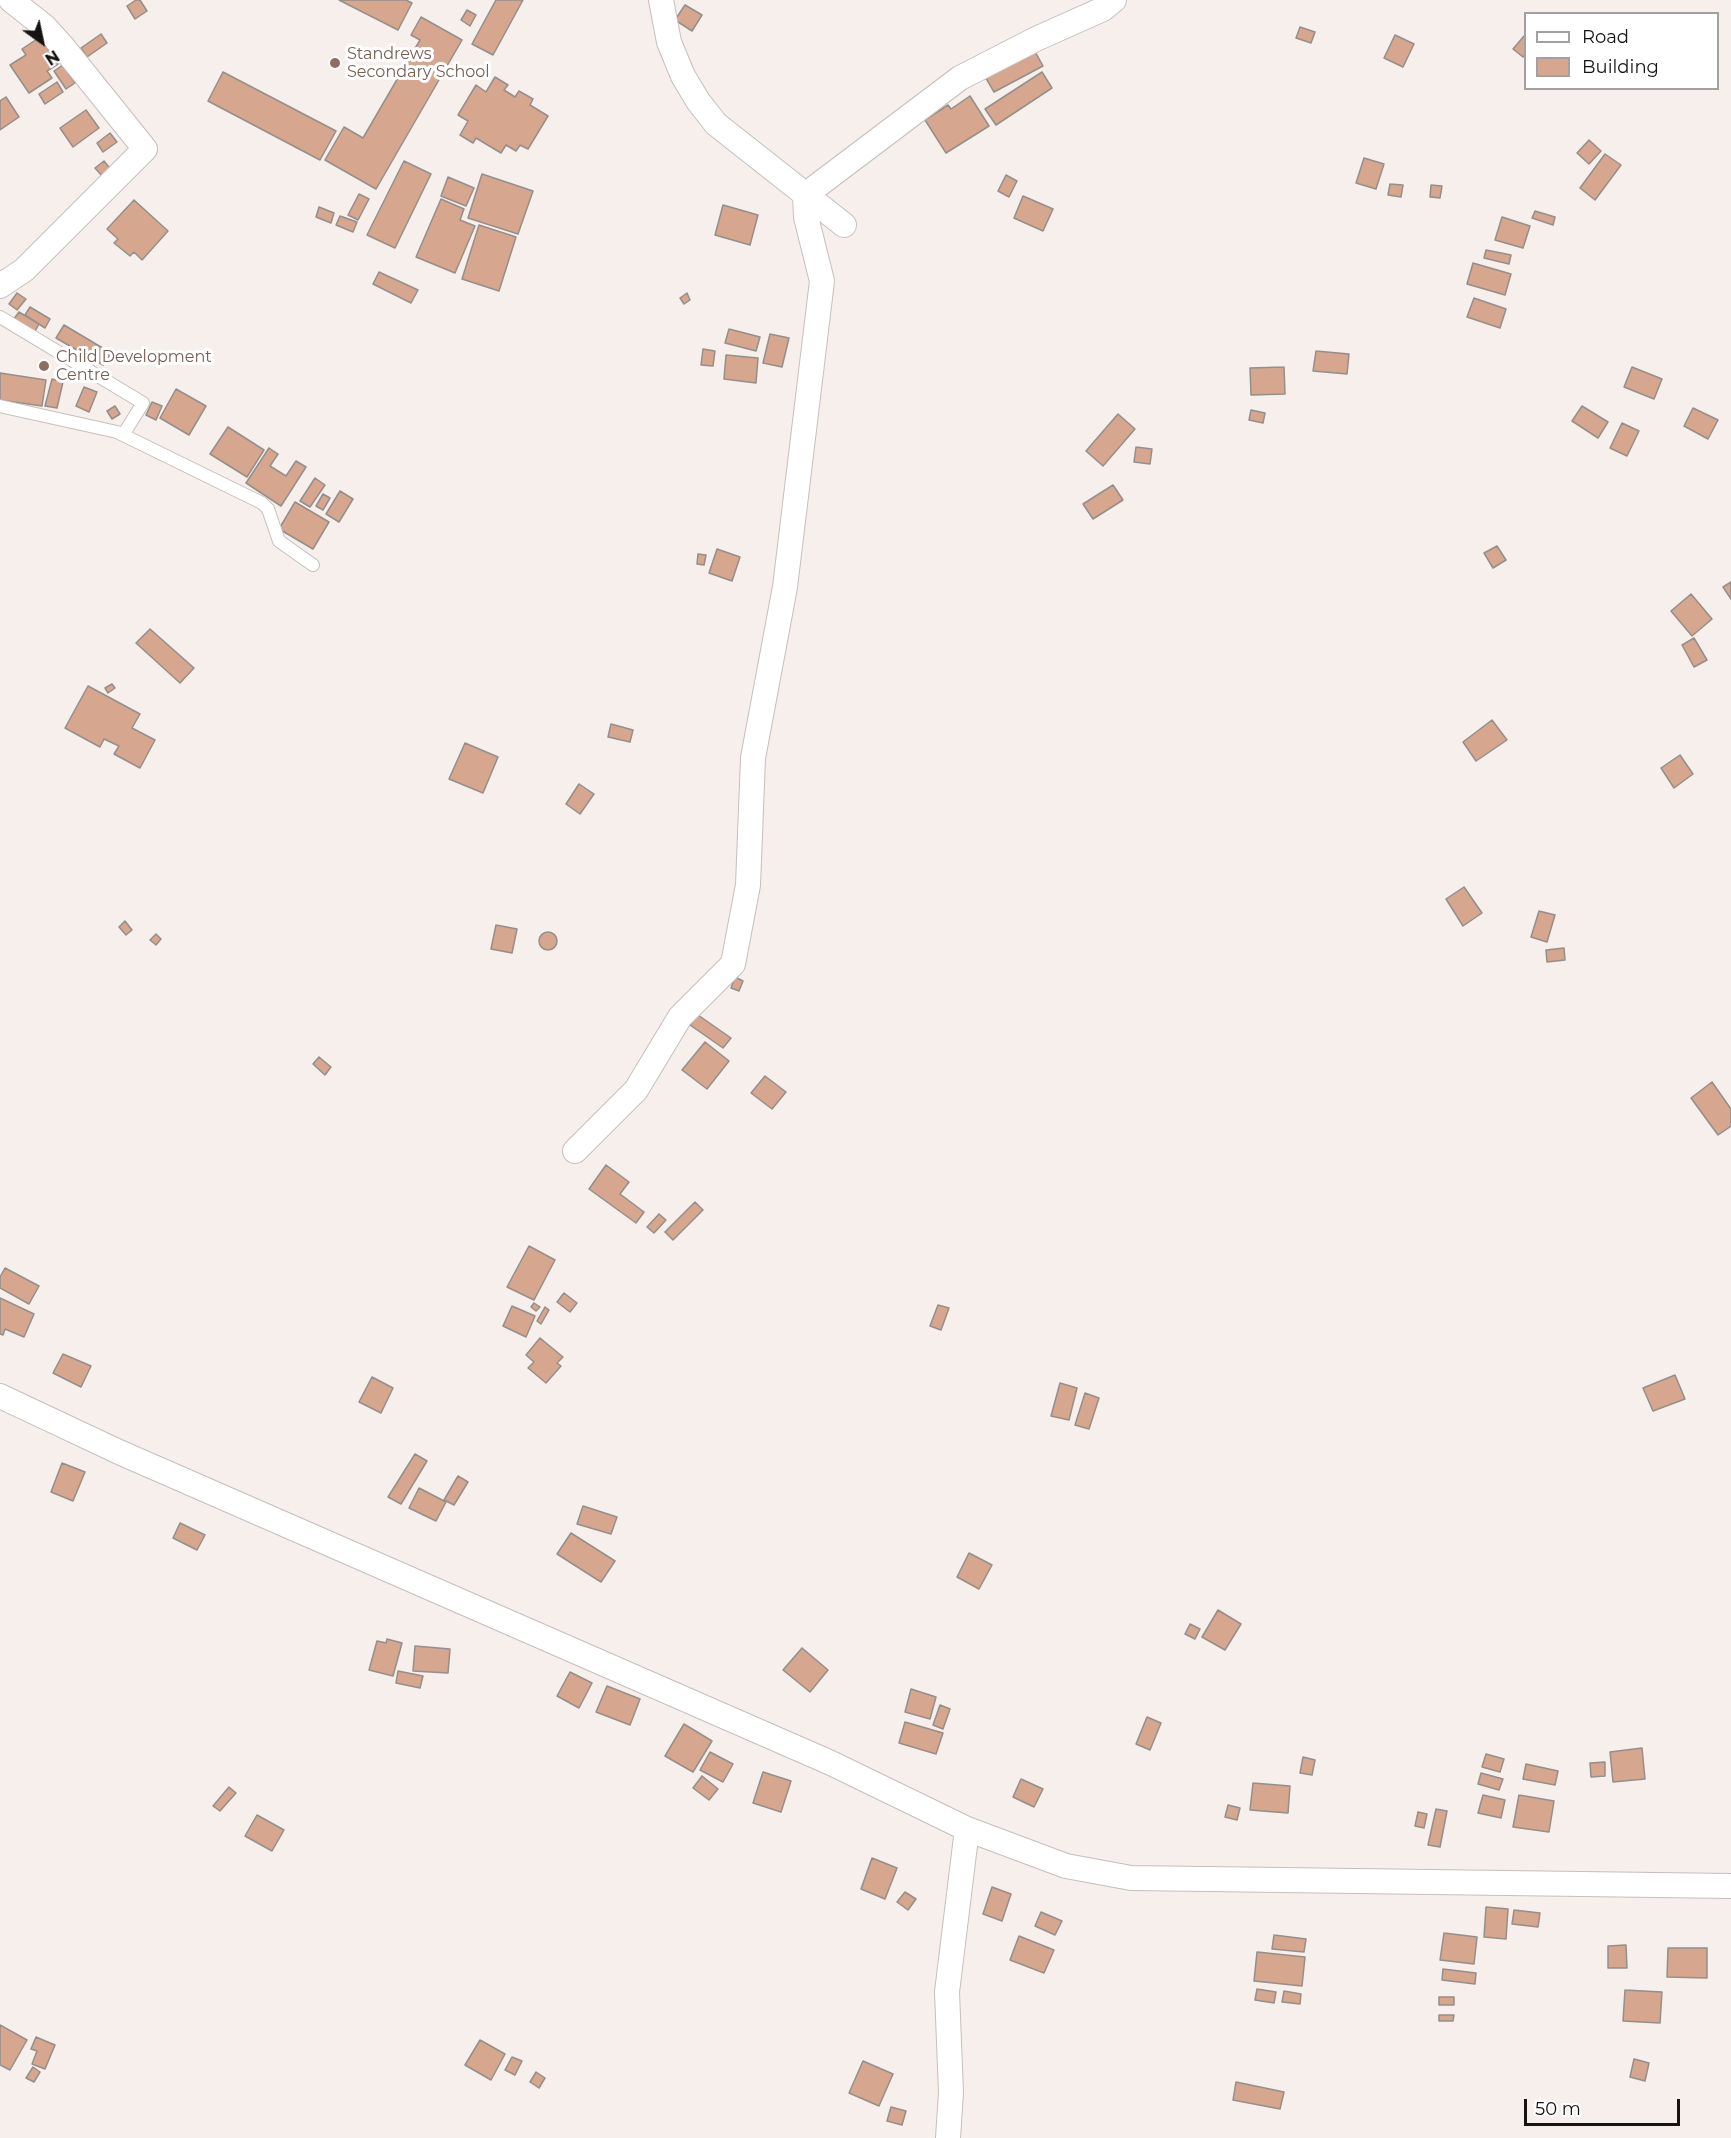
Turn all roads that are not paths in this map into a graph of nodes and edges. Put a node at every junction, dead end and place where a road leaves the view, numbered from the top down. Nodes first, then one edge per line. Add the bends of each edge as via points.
1 (11, 0) edge
2 (661, 0) edge
3 (1114, 0) edge
4 (805, 195) junction
5 (844, 225) dead end
6 (0, 286) edge
7 (0, 317) edge
8 (0, 406) edge
9 (123, 435) junction
10 (313, 565) dead end
11 (575, 1151) dead end
12 (0, 1396) edge
13 (967, 1829) junction
14 (1731, 1886) edge
15 (948, 2138) edge

1 - 6 street via 63,47 144,149 24,270
2 - 4 street via 669,42 698,101 716,124
3 - 4 street via 1103,9 960,78
4 - 5 street
4 - 11 street via 806,217 822,281 785,586 753,758 748,885 733,964 680,1017 636,1090
7 - 9 lane via 143,403
8 - 9 lane
9 - 10 lane via 262,503 268,509 279,541
12 - 13 street via 119,1452 831,1763
13 - 14 street via 1066,1866 1131,1878
13 - 15 street via 947,1992 951,2092

